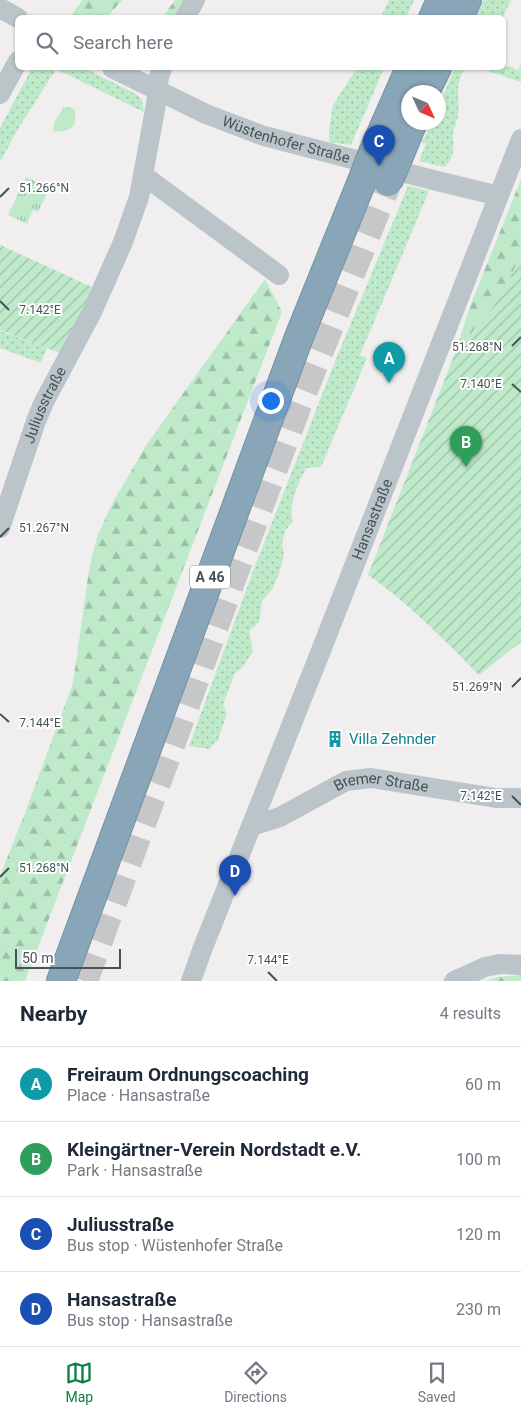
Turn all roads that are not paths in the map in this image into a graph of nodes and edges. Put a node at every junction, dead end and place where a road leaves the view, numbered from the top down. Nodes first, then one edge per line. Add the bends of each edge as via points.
1 (196, 0) edge
2 (440, 0) edge
3 (467, 0) edge
4 (0, 8) edge
5 (187, 15) edge
6 (433, 15) edge
7 (460, 15) edge
8 (15, 16) edge
9 (15, 67) edge
10 (116, 70) edge
11 (161, 70) edge
12 (409, 70) edge
13 (435, 70) edge
14 (428, 85) edge
15 (158, 91) junction
16 (0, 94) edge
17 (406, 130) edge
18 (521, 140) edge
19 (386, 153) junction
20 (143, 175) junction
21 (499, 196) junction
22 (279, 275) dead end
23 (0, 528) edge
24 (521, 798) edge
25 (252, 826) junction
26 (521, 964) edge
27 (61, 981) edge
28 (191, 981) edge
29 (454, 981) edge

1 - 5 street
2 - 6 highway
3 - 7 highway
4 - 8 street
9 - 16 street
10 - 15 street, Wüstenhofer Straße
11 - 15 street, Juliusstraße
12 - 19 highway, A 46
13 - 14 highway
15 - 20 street, Juliusstraße
15 - 21 street, Wüstenhofer Straße via 264,136
17 - 19 highway, A 46
18 - 21 street, Hansastraße
19 - 27 highway, A 46, bridge via 289,363
20 - 22 street
20 - 23 street, Juliusstraße via 124,242 36,421
21 - 25 street, Hansastraße
24 - 25 street, Bremer Straße via 496,798 371,778 346,781 280,818
25 - 28 street, Hansastraße
26 - 29 street via 485,967

